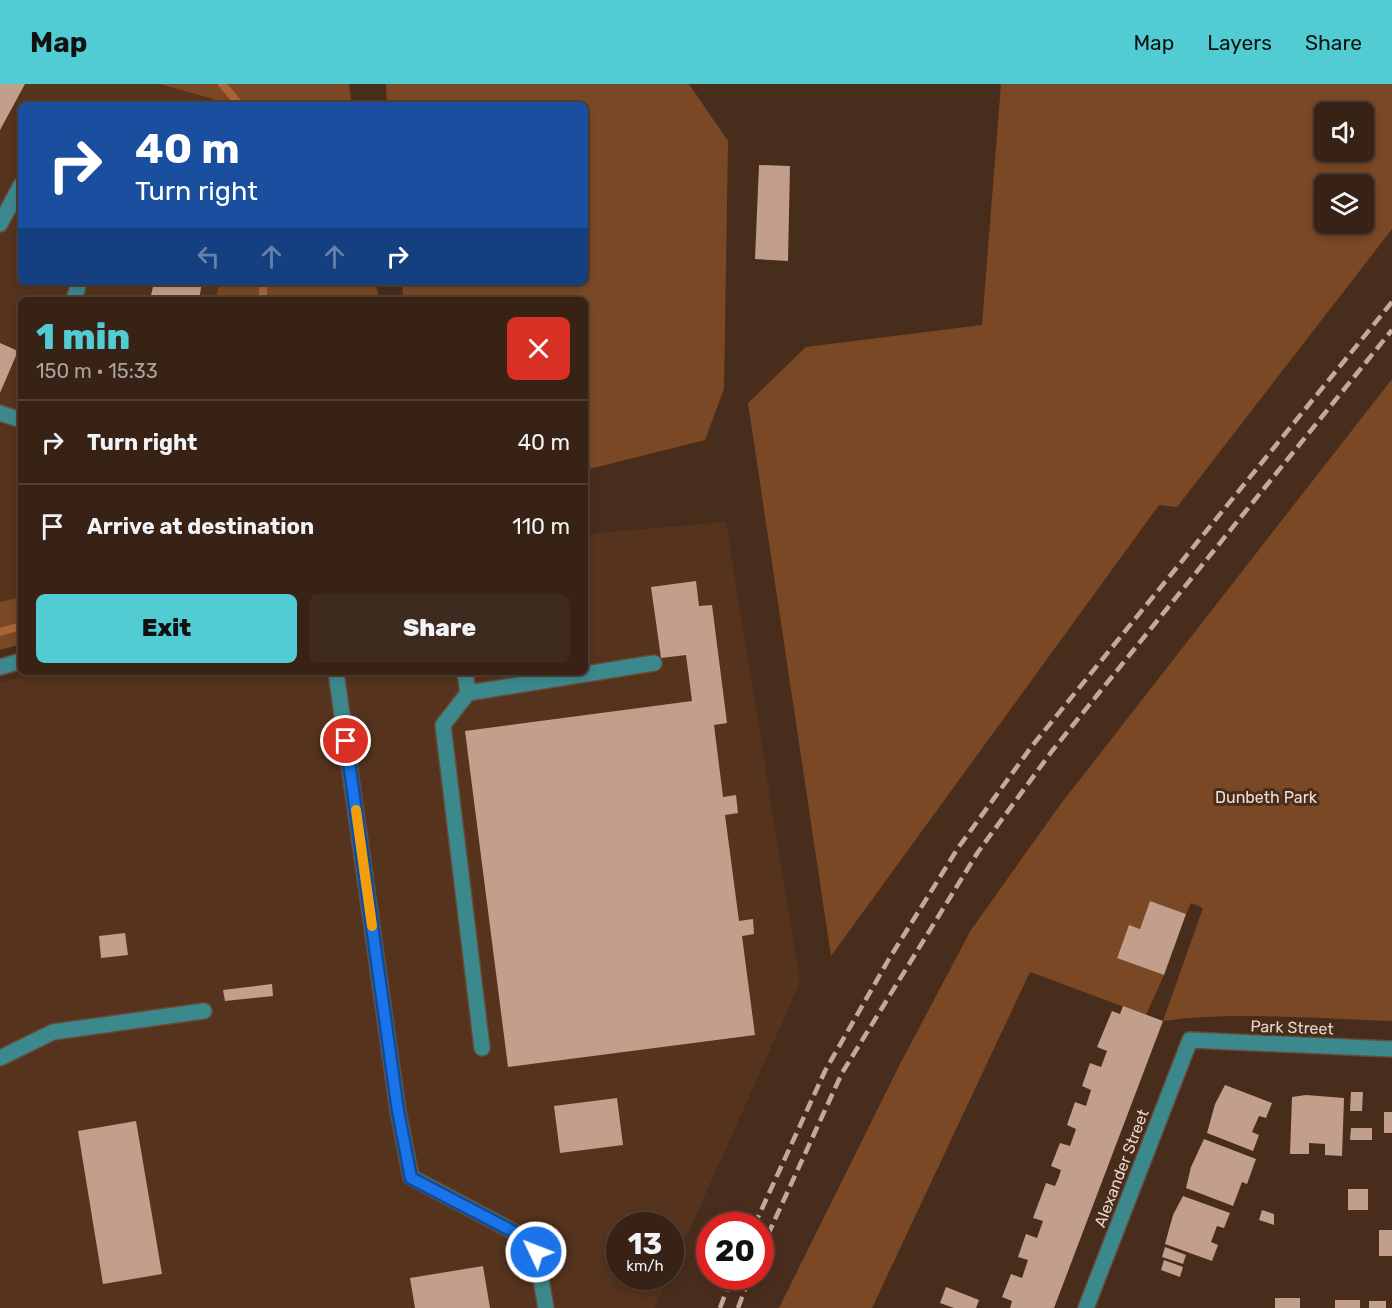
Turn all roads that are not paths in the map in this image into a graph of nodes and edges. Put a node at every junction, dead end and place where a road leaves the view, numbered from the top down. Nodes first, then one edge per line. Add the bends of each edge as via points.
1 (18, 191) edge
2 (0, 224) edge
3 (0, 413) edge
4 (18, 419) edge
5 (18, 662) edge
6 (654, 663) dead end
7 (0, 667) edge
8 (588, 674) edge
9 (336, 675) edge
10 (465, 675) edge
11 (580, 675) edge
12 (468, 693) junction
13 (204, 1011) dead end
14 (1190, 1040) joint
15 (482, 1048) dead end
16 (1392, 1049) edge
17 (0, 1058) edge
18 (546, 1308) edge
19 (1086, 1308) edge

1 - 2 street
3 - 4 street
5 - 7 street
6 - 8 street
9 - 18 street via 411,1178 516,1233 536,1252
10 - 12 street
11 - 12 street
12 - 15 street via 443,725
13 - 17 street via 53,1032
14 - 16 street, Park Street
14 - 19 street, Alexander Street

